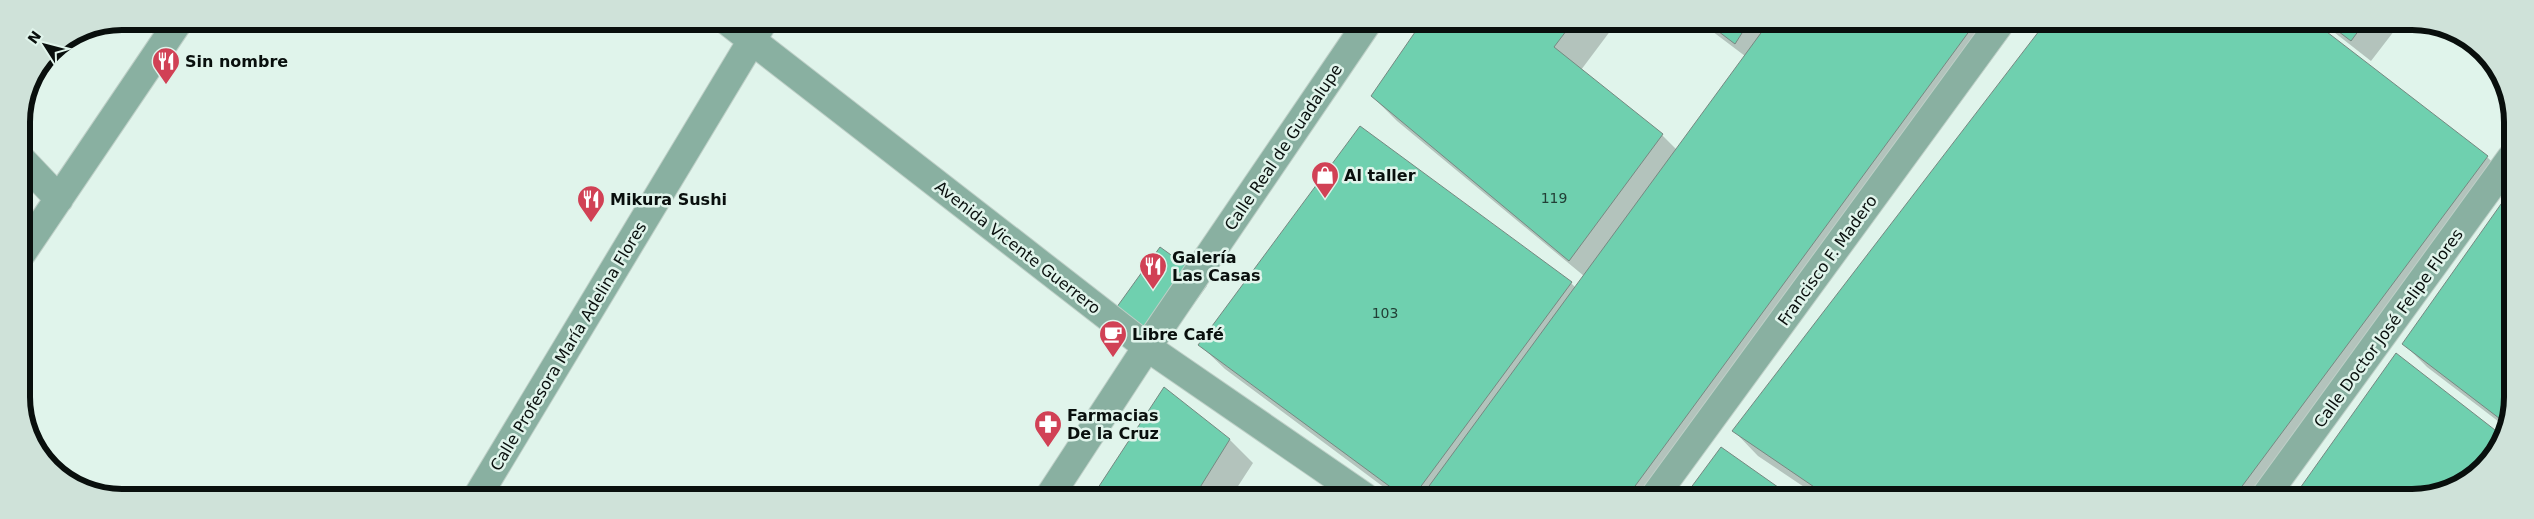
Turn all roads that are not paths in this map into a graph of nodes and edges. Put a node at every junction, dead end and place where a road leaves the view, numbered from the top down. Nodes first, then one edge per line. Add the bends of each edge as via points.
1 (173, 30) edge
2 (1363, 30) edge
3 (1995, 30) edge
4 (758, 31) edge
5 (30, 168) edge
6 (2504, 168) edge
7 (59, 199) junction
8 (30, 241) edge
9 (1147, 347) junction
10 (482, 489) edge
11 (1053, 489) edge
12 (1352, 489) edge
13 (1660, 489) edge
14 (2271, 489) edge

1 - 7 street
2 - 9 street, Calle Real de Guadalupe
3 - 13 street, Francisco F. Madero
4 - 9 street, Avenida Vicente Guerrero
4 - 10 street, Calle Profesora María Adelina Flores
5 - 7 street
6 - 14 street, Calle Doctor José Felipe Flores
7 - 8 street
9 - 11 street, Calle Real de Guadalupe
9 - 12 street, Avenida Vicente Guerrero

